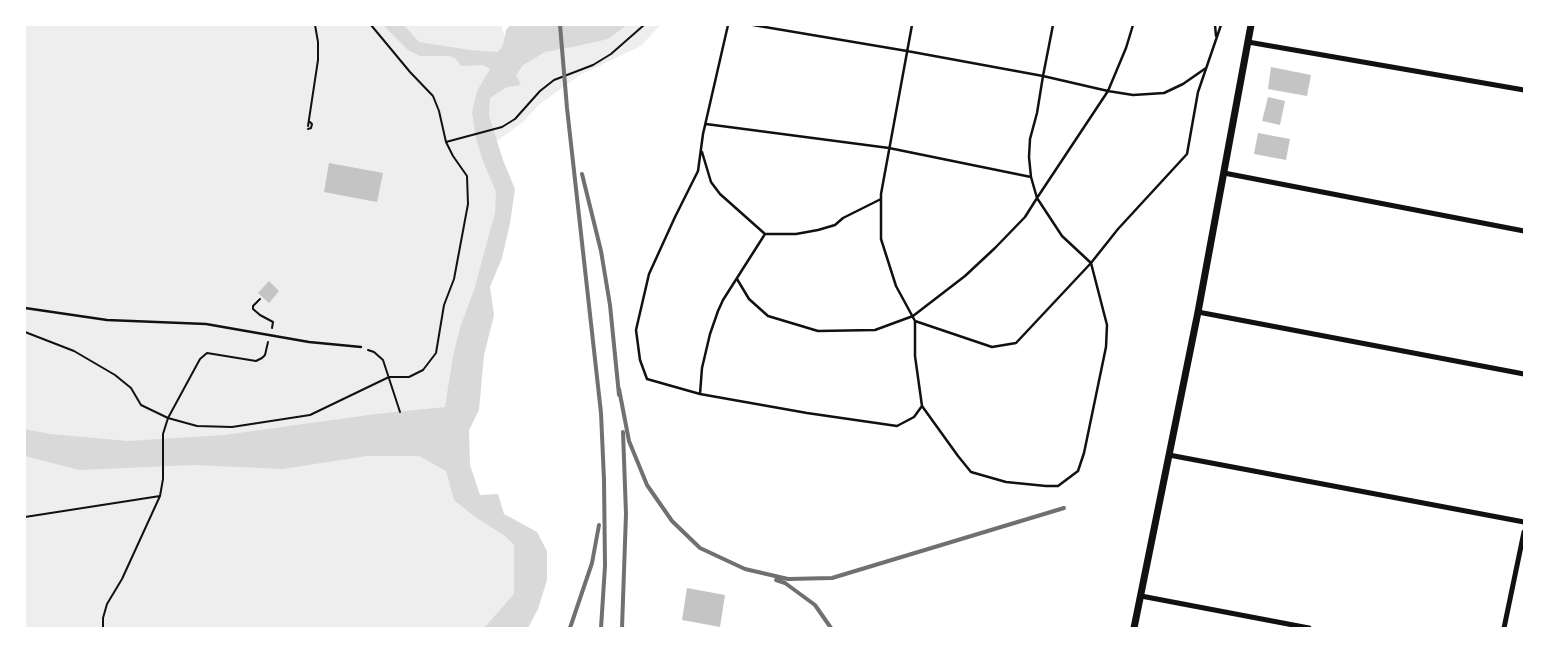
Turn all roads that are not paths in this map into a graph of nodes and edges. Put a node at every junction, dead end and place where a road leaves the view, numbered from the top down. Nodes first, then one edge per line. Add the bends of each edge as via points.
1 (728, 25) edge
2 (753, 25) edge
3 (912, 25) edge
4 (1054, 25) edge
5 (1133, 25) edge
6 (1214, 25) edge
7 (1220, 25) edge
8 (1251, 25) edge
9 (1216, 37) junction
10 (1248, 42) junction
11 (907, 51) junction
12 (1206, 68) junction
13 (1043, 76) junction
14 (1524, 90) edge
15 (1108, 91) junction
16 (706, 124) junction
17 (889, 148) junction
18 (701, 150) junction
19 (1224, 174) junction
20 (1031, 177) junction
21 (1037, 198) junction
22 (881, 199) junction
23 (1524, 231) edge
24 (764, 234) junction
25 (1092, 263) junction
26 (737, 279) junction
27 (25, 308) edge
28 (1198, 312) junction
29 (913, 316) junction
30 (915, 320) junction
31 (361, 347) road end
32 (1524, 374) edge
33 (700, 394) junction
34 (922, 406) junction
35 (1168, 454) junction
36 (1524, 522) edge
37 (1524, 532) edge
38 (1141, 596) junction
39 (1134, 628) edge
40 (1310, 628) edge
41 (1504, 628) edge

1 - 16 lane
2 - 11 lane
3 - 11 lane
4 - 13 lane
5 - 15 lane
6 - 9 lane
7 - 9 lane
8 - 10 street
9 - 12 lane
10 - 14 street
10 - 19 street
11 - 13 lane
11 - 17 lane
12 - 15 lane via 1164,93 1133,95
12 - 25 lane via 1198,92 1187,154
13 - 15 lane
13 - 20 lane via 1030,139
15 - 21 lane
16 - 17 lane
16 - 18 lane
17 - 20 lane
17 - 22 lane
18 - 24 lane via 710,182
18 - 33 lane via 698,171 649,274 636,330 640,360 647,380
19 - 23 street
19 - 28 street
20 - 21 lane
21 - 25 lane via 1062,236
21 - 29 lane via 1025,217 995,248
22 - 24 lane via 835,225 796,234
22 - 29 lane via 881,239 896,286
24 - 26 lane
25 - 30 lane via 1016,343 992,347
25 - 34 lane via 1107,325 1106,347 1078,471 1058,486 1006,482 972,472
26 - 29 lane via 749,299 768,316 818,331 875,330
26 - 33 lane via 723,300 710,334
27 - 31 lane via 107,320 206,324 309,342
28 - 32 street
28 - 35 street
29 - 30 lane
30 - 34 lane via 915,356
33 - 34 lane via 897,426 914,417
35 - 36 street
35 - 38 street
37 - 41 street
38 - 39 street
38 - 40 street

